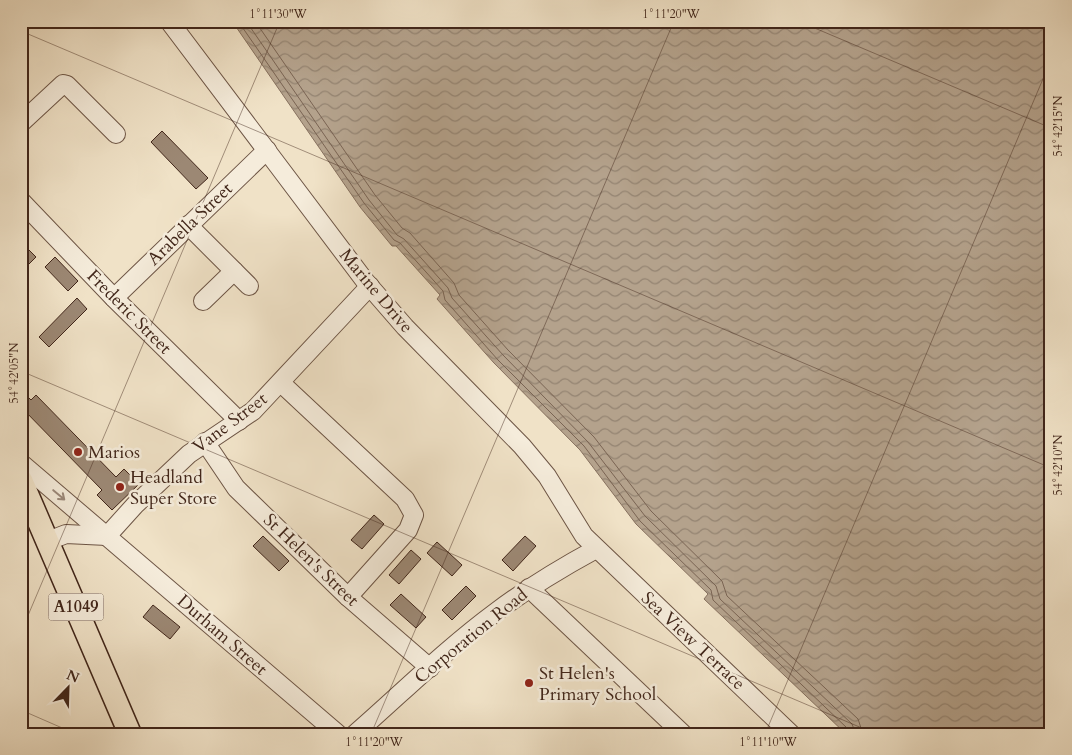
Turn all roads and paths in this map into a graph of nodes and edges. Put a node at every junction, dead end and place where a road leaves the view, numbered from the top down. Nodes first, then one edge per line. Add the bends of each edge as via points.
1 (168, 21) edge
2 (21, 123) edge
3 (116, 134) dead end
4 (267, 150) junction
5 (21, 201) edge
6 (188, 225) junction
7 (234, 271) junction
8 (249, 286) dead end
9 (370, 286) junction
10 (114, 298) junction
11 (203, 301) dead end
12 (281, 383) junction
13 (238, 421) junction
14 (205, 442) junction
15 (21, 463) edge
16 (21, 480) edge
17 (107, 536) junction
18 (48, 541) junction
19 (596, 549) junction
20 (529, 588) junction
21 (348, 597) junction
22 (430, 668) junction
23 (130, 734) edge
24 (338, 734) edge
25 (355, 734) edge
26 (683, 734) edge
27 (790, 734) edge

1 - 4 street, Marine Drive
2 - 3 street via 62,84 67,84
4 - 6 street, Arabella Street
4 - 9 street, Marine Drive
5 - 10 street, Frederic Street
6 - 7 street
6 - 10 street, Arabella Street
7 - 8 street
7 - 11 street
9 - 12 street, Vane Street
9 - 19 street, Marine Drive via 405,327 522,446 547,476 572,518
10 - 13 street, Frederic Street
12 - 13 street, Vane Street
12 - 21 street via 405,499 414,515 408,530
13 - 14 street, Vane Street
14 - 17 street, Vane Street via 156,483
14 - 21 street, St Helen's Street via 236,488
15 -> 17 street, Durham Street
16 - 18 main road, A1049
17 - 18 street via 66,534
17 - 24 street, Durham Street
18 - 23 main road, A1049
19 - 20 street, Corporation Road
19 - 27 street, Sea View Terrace
20 - 22 street, Corporation Road
20 - 26 street
21 - 22 street, St Helen's Street
22 - 25 street, Corporation Road

